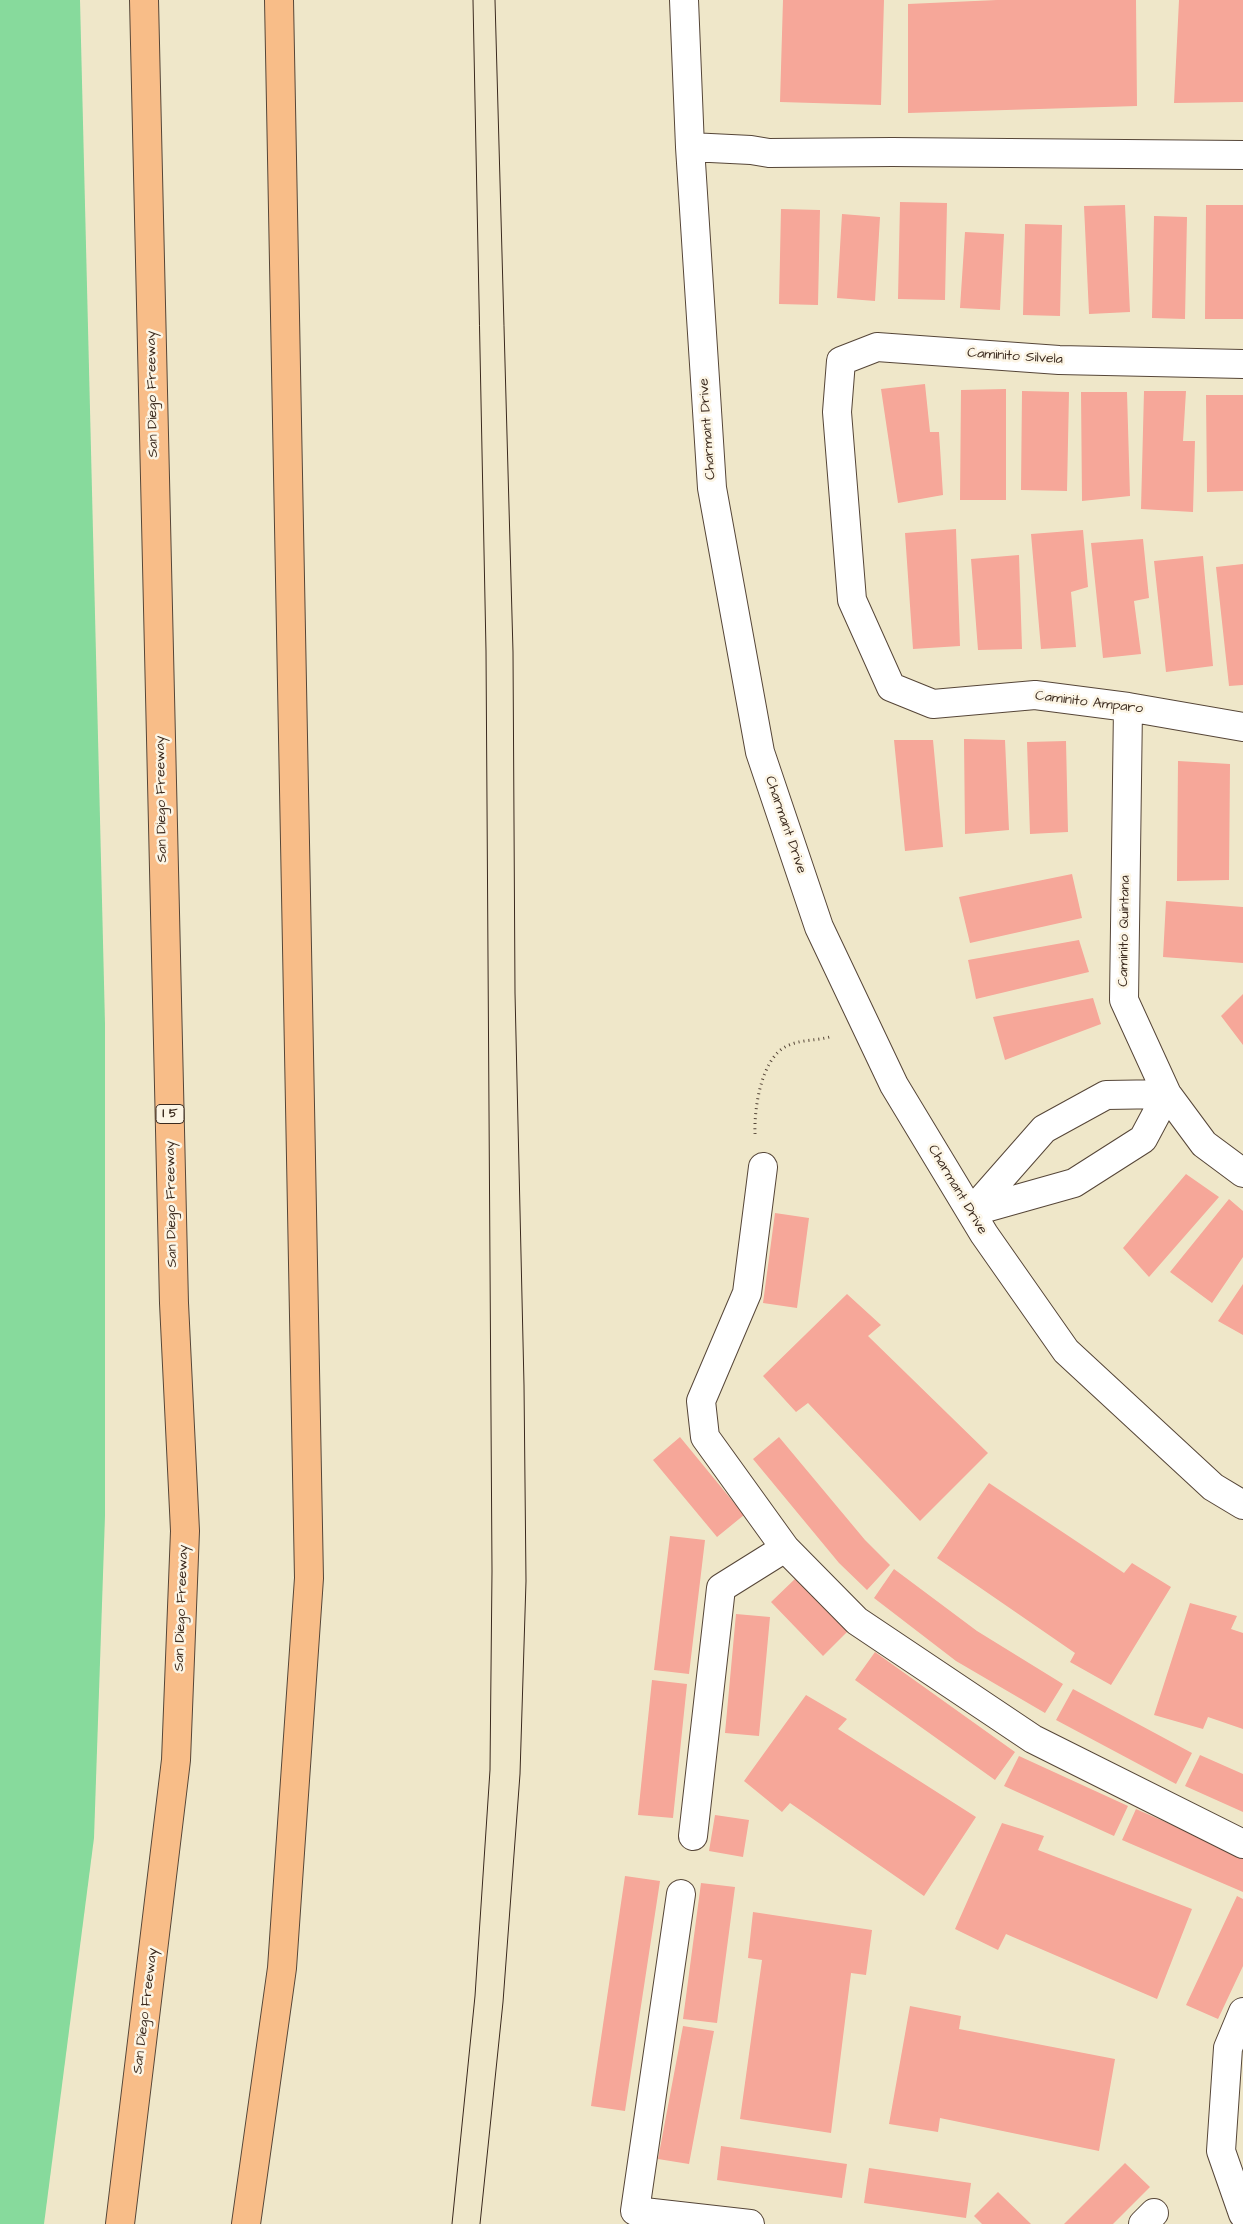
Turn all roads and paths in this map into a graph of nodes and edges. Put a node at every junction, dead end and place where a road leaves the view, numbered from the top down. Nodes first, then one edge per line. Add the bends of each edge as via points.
1 (144, 0) edge
2 (279, 0) edge
3 (684, 0) edge
4 (690, 147) junction
5 (1243, 155) edge
6 (1243, 364) edge
7 (837, 412) joint
8 (1128, 707) junction
9 (1243, 727) edge
10 (865, 1024) junction
11 (1166, 1094) junction
12 (763, 1166) joint
13 (1243, 1173) edge
14 (971, 1212) junction
15 (1243, 1505) edge
16 (785, 1548) junction
17 (693, 1836) dead end
18 (1243, 1844) edge
19 (681, 1894) dead end
20 (1243, 2012) edge
21 (1232, 2145) edge
22 (1243, 2214) edge
23 (120, 2224) edge
24 (246, 2224) edge
25 (750, 2224) edge

1 - 23 highway, San Diego Freeway / I 5 via 174,1303 185,1531 176,1760
2 - 24 highway via 309,1578 282,1968
3 - 4 street, Charmant Drive
4 - 5 street via 769,154
4 - 10 street, Charmant Drive via 712,488 760,752 819,926
6 - 7 street, Caminito Silvela via 1058,360 877,347 841,361
7 - 8 street, Caminito Amparo via 852,600 891,687 934,704 1035,695
8 - 9 street, Caminito Amparo
8 - 11 street, Caminito Quintana via 1124,1000
10 - 12 path via 823,1040 785,1046 770,1061 754,1115 755,1142
10 - 14 street, Charmant Drive via 894,1085
11 - 13 street, Caminito Quintana via 1204,1144
11 - 14 street via 1143,1139 1074,1183
11 - 14 street via 1106,1095 1044,1129
12 - 16 street via 747,1293 701,1401 705,1437
14 - 15 street, Charmant Drive via 1066,1351 1213,1487
16 - 17 street via 721,1588
16 - 18 street via 857,1621 1033,1739
19 - 25 street via 634,2211
20 - 21 street via 1228,2048
21 - 22 street

